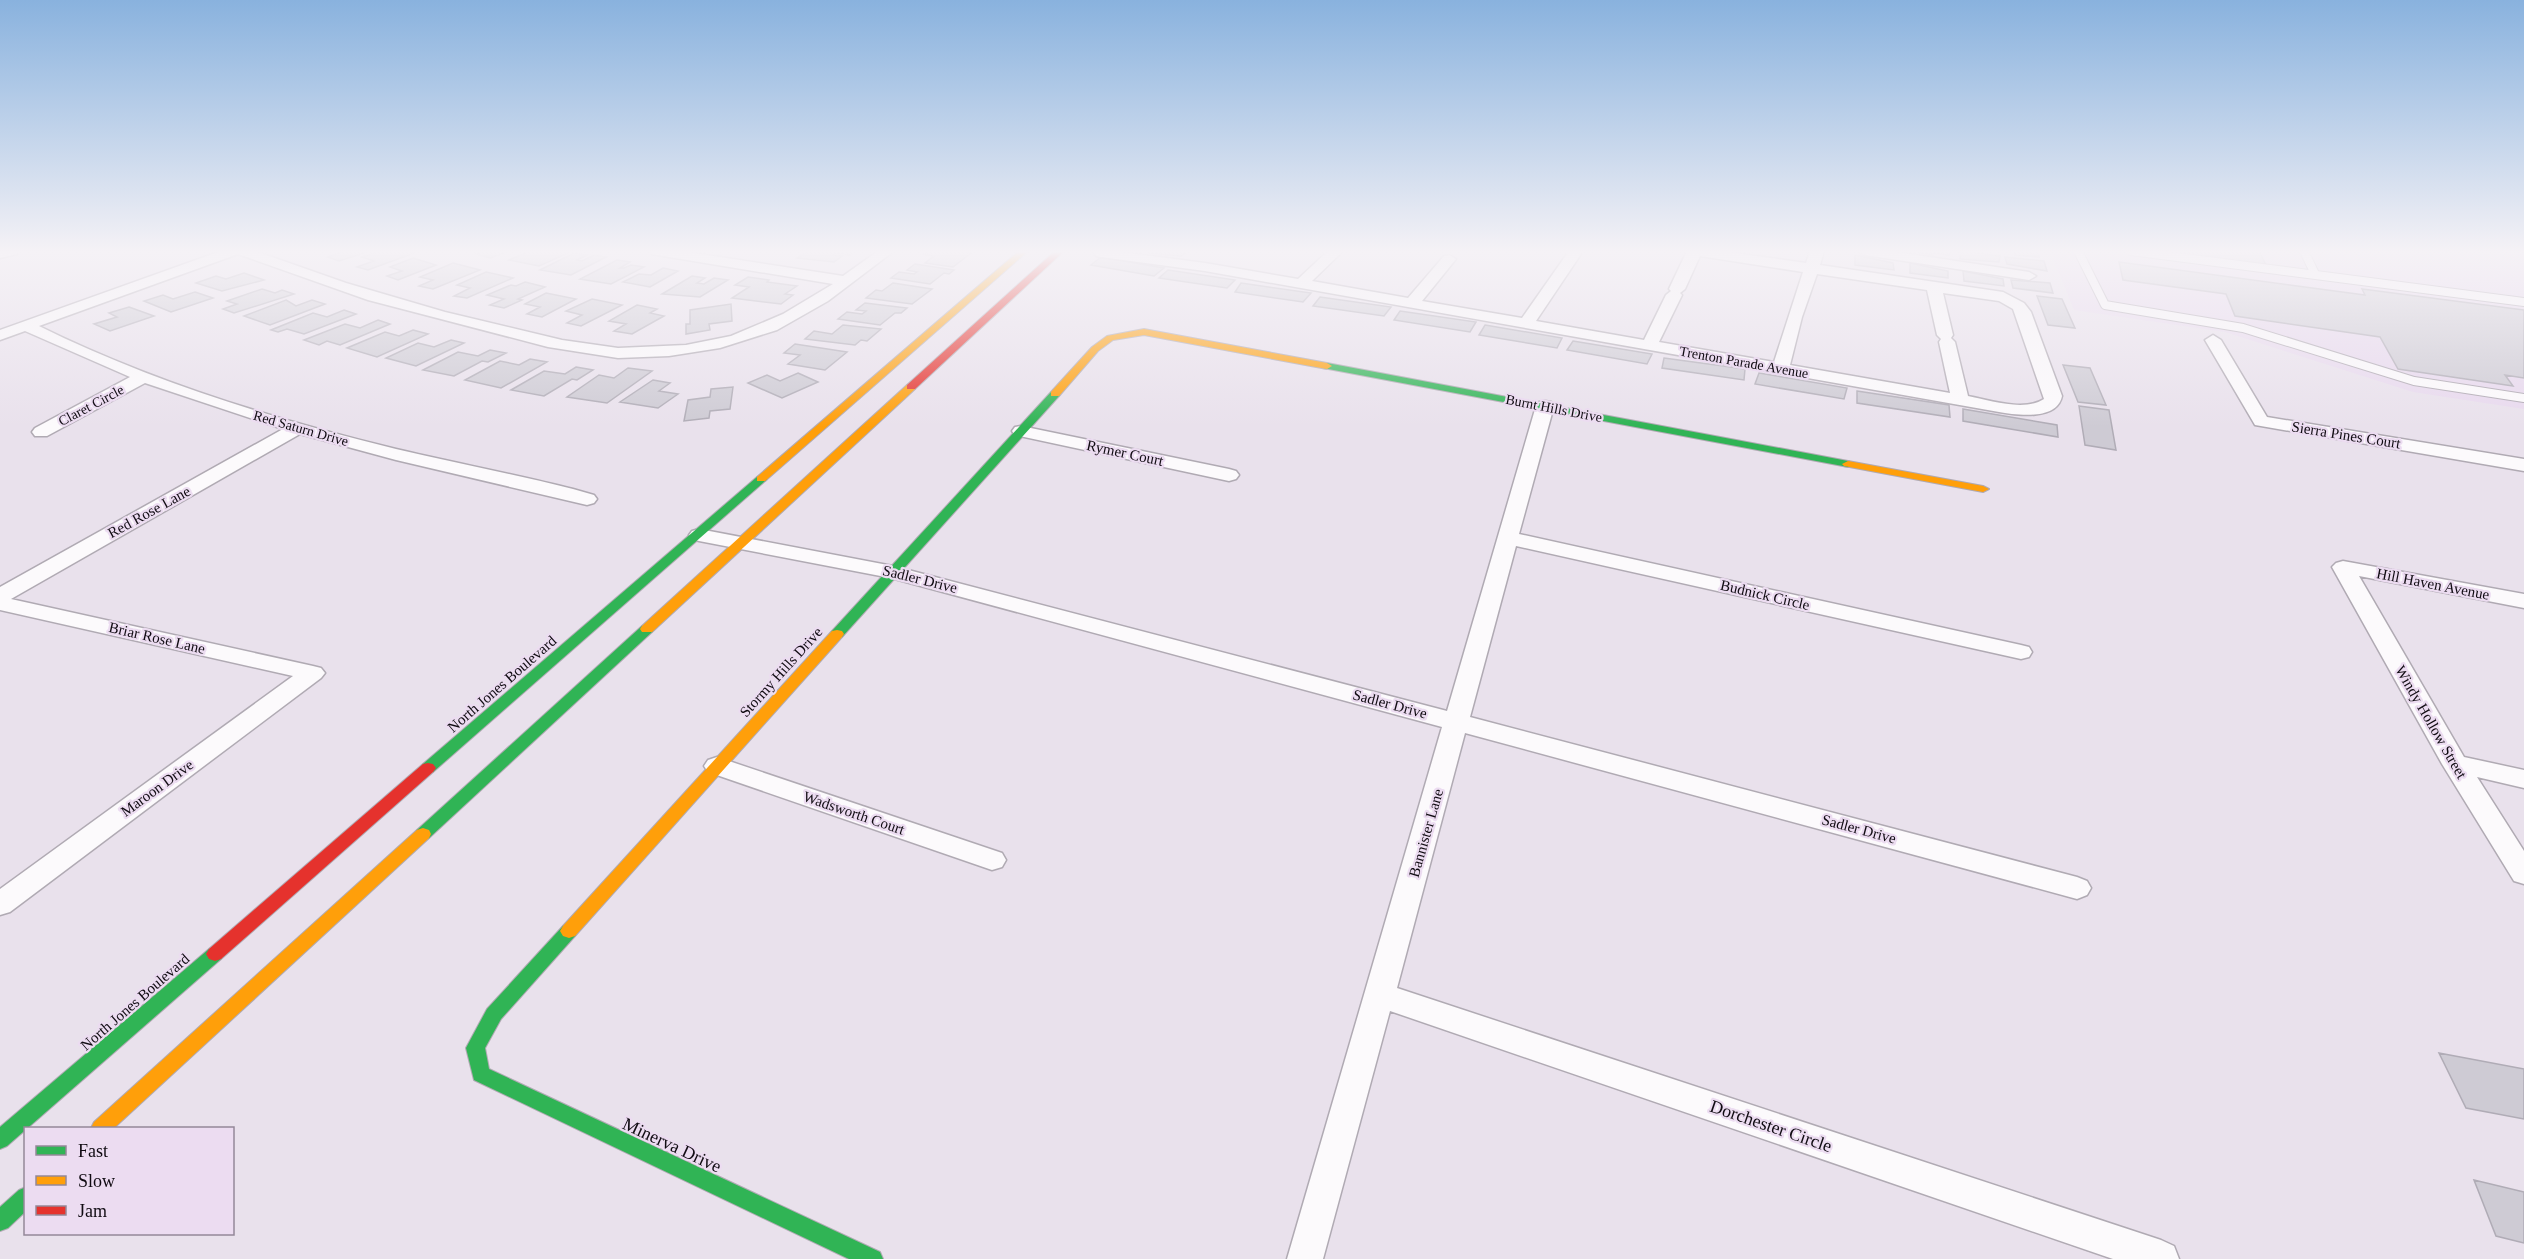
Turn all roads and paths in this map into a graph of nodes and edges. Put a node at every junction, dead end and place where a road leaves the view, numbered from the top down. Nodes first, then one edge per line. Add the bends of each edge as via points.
1 (66, 310) edge
2 (418, 310) edge
3 (804, 310) edge
4 (956, 310) edge
5 (995, 310) edge
6 (1444, 310) edge
7 (1536, 310) edge
8 (1667, 310) edge
9 (1798, 310) edge
10 (1939, 310) edge
11 (2022, 310) edge
12 (2134, 310) edge
13 (1526, 324) junction
14 (24, 325) junction
15 (1126, 334) joint
16 (0, 335) edge
17 (2213, 340) dead end
18 (1649, 346) junction
19 (1780, 369) junction
20 (142, 378) junction
21 (2524, 398) edge
22 (1960, 400) junction
23 (1545, 406) junction
24 (298, 428) junction
25 (1021, 431) junction
26 (41, 432) dead end
27 (2524, 465) edge
28 (1229, 475) dead end
29 (1983, 489) dead end
30 (587, 499) dead end
31 (699, 535) junction
32 (1508, 538) junction
33 (741, 543) junction
34 (2343, 567) joint
35 (893, 572) junction
36 (0, 596) edge
37 (2524, 601) edge
38 (0, 603) edge
39 (2021, 652) dead end
40 (313, 673) joint
41 (1457, 722) junction
42 (2455, 764) junction
43 (717, 766) junction
44 (2524, 779) edge
45 (992, 860) dead end
46 (2524, 874) edge
47 (2077, 888) dead end
48 (0, 904) edge
49 (1381, 994) junction
50 (475, 1048) joint
51 (102, 1127) edge
52 (0, 1140) edge
53 (24, 1199) edge
54 (0, 1221) edge
55 (2161, 1258) edge
56 (872, 1259) edge
57 (1305, 1259) edge

1 - 14 street
2 - 3 street via 575,348 618,352 711,345 751,334
4 - 31 main road, North Jones Boulevard
5 - 33 main road
6 - 13 street, Trenton Parade Avenue
7 - 13 street
8 - 18 street
9 - 19 street
10 - 22 street
11 - 22 street, Trenton Parade Avenue via 2053,396 2048,405 2016,409
12 - 21 lane via 2243,328 2414,381
13 - 18 street, Trenton Parade Avenue
14 - 16 street
14 - 20 street, Red Saturn Drive
15 - 23 main road, Burnt Hills Drive via 1144,332
15 - 25 main road, Stormy Hills Drive via 1110,338 1095,349
17 - 27 street, Sierra Pines Court via 2261,421
18 - 19 street, Trenton Parade Avenue
19 - 22 street, Trenton Parade Avenue
20 - 24 street, Red Saturn Drive
20 - 26 street, Claret Circle
23 - 29 main road, Burnt Hills Drive
23 - 32 street, Bannister Lane
24 - 30 street, Red Saturn Drive
24 - 36 street, Red Rose Lane
25 - 28 street, Rymer Court
25 - 35 main road, Stormy Hills Drive
31 - 33 street, Sadler Drive
31 - 52 main road, North Jones Boulevard
32 - 39 street, Budnick Circle
32 - 41 street, Bannister Lane
33 - 35 street, Sadler Drive
33 - 51 main road
34 - 37 street, Hill Haven Avenue
34 - 42 street, Windy Hollow Street
35 - 41 street, Sadler Drive
35 - 43 main road, Stormy Hills Drive
38 - 40 street, Briar Rose Lane
40 - 48 street, Maroon Drive
41 - 47 street, Sadler Drive
41 - 49 street, Bannister Lane
42 - 44 street
42 - 46 street, Windy Hollow Street
43 - 45 street, Wadsworth Court
43 - 50 main road, Stormy Hills Drive via 494,1014
49 - 55 street, Dorchester Circle
49 - 57 street, Bannister Lane
50 - 56 main road, Minerva Drive via 481,1074
53 - 54 main road

